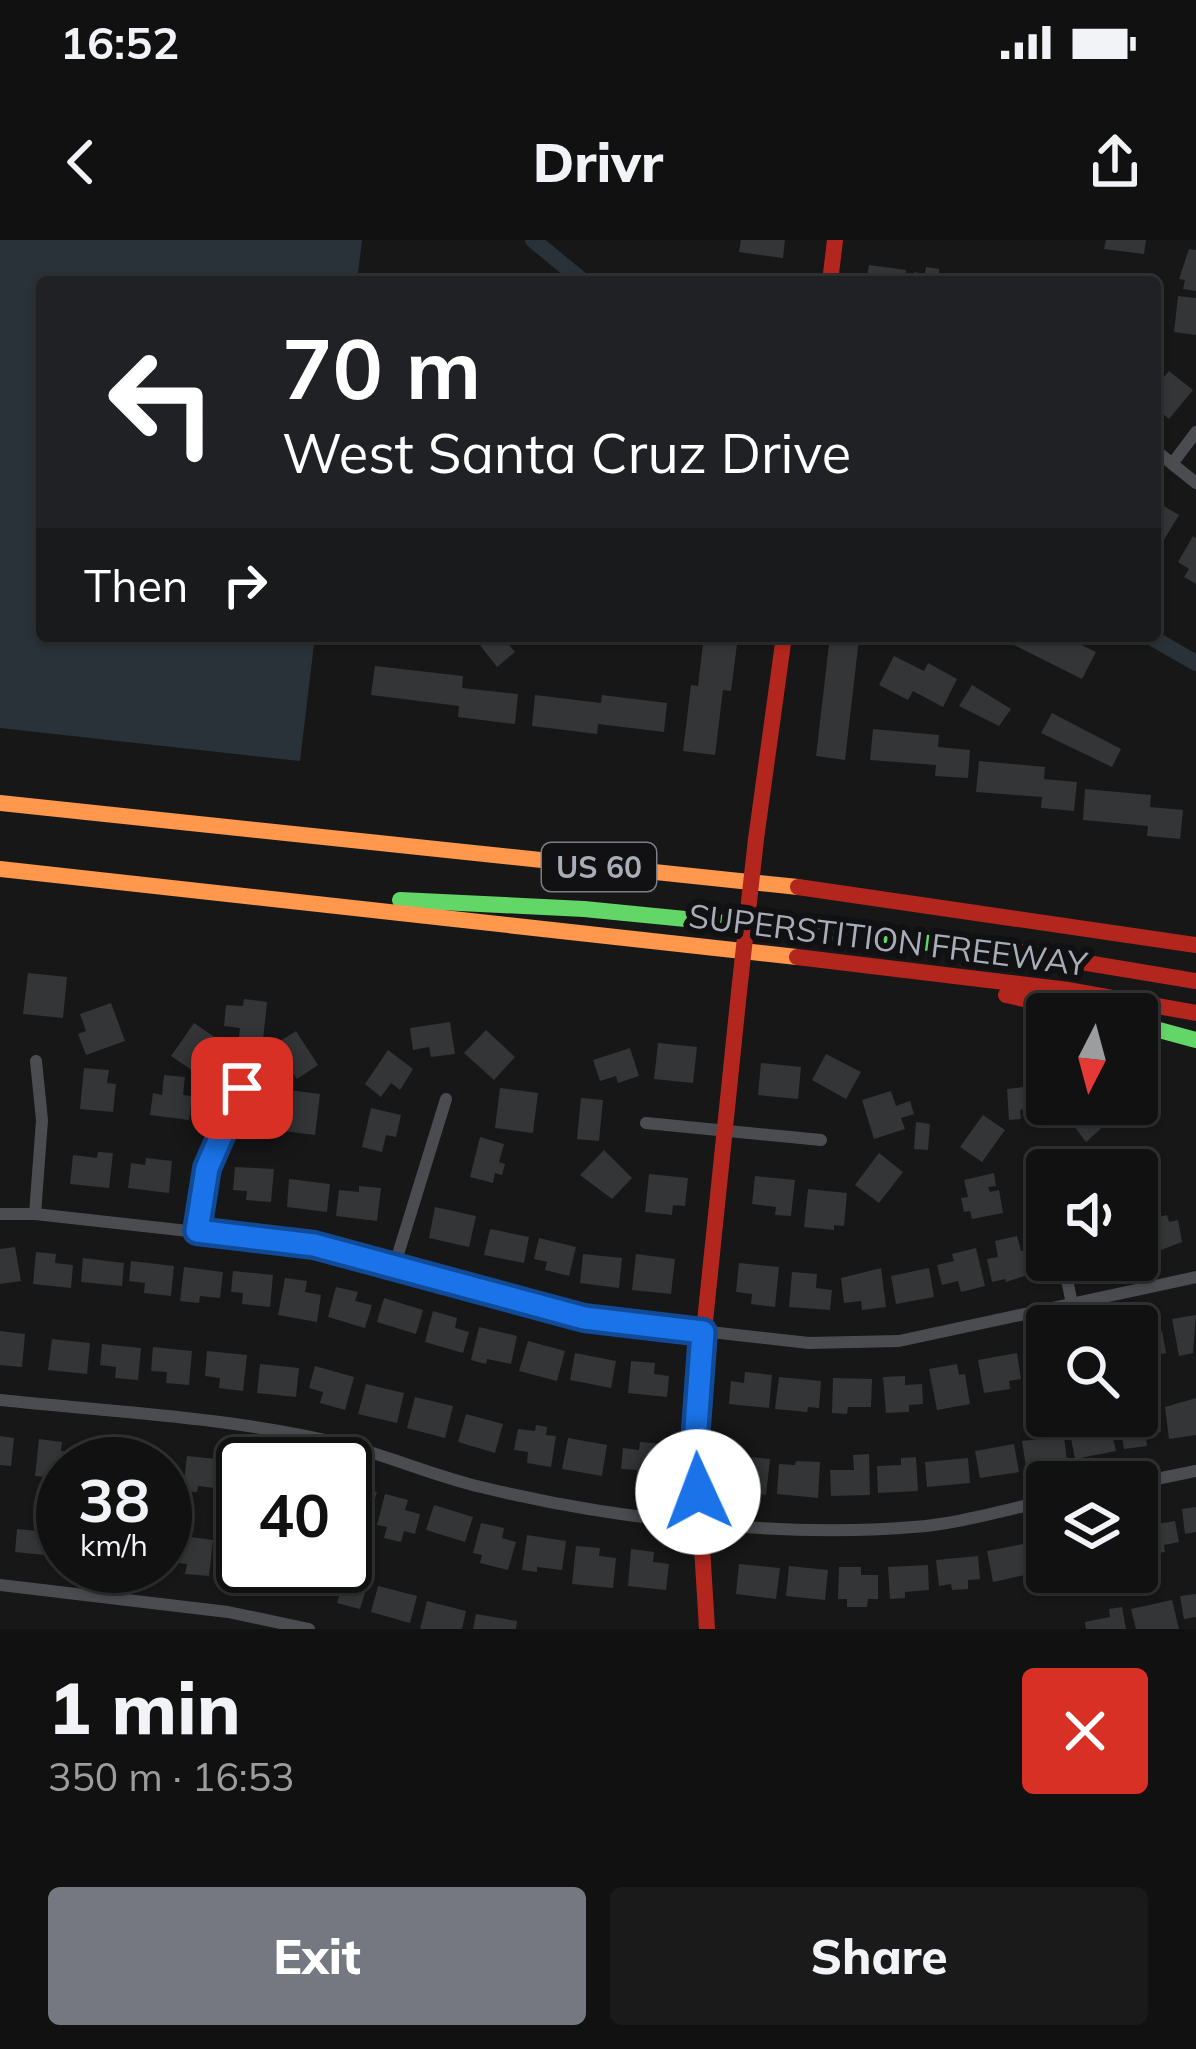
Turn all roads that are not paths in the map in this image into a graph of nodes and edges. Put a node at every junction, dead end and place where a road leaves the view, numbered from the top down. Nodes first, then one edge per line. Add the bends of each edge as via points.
1 (835, 240) edge
2 (831, 276) edge
3 (1196, 432) edge
4 (1161, 455) edge
5 (1172, 464) junction
6 (1196, 483) edge
7 (783, 642) edge
8 (0, 803) edge
9 (0, 869) edge
10 (274, 898) junction
11 (1196, 945) edge
12 (841, 962) junction
13 (1196, 980) edge
14 (1026, 1000) edge
15 (1196, 1013) edge
16 (1158, 1030) edge
17 (1196, 1040) edge
18 (36, 1061) dead end
19 (242, 1088) dead end
20 (446, 1099) dead end
21 (646, 1123) dead end
22 (725, 1130) junction
23 (820, 1140) dead end
24 (0, 1214) edge
25 (35, 1214) junction
26 (197, 1231) junction
27 (394, 1264) junction
28 (1196, 1277) edge
29 (1067, 1281) edge
30 (1072, 1304) junction
31 (703, 1332) junction
32 (0, 1400) edge
33 (1196, 1471) edge
34 (1158, 1479) edge
35 (1026, 1505) edge
36 (700, 1521) junction
37 (0, 1585) edge
38 (308, 1629) edge
39 (707, 1629) edge

1 - 2 main road
3 - 5 street
4 - 5 street
5 - 6 street
7 - 22 main road, bridge
8 - 11 main road, SUPERSTITION FREEWAY / US 60 via 820,892
9 - 10 main road, SUPERSTITION FREEWAY / US 60
10 - 12 main road, SUPERSTITION FREEWAY / US 60
10 - 13 main road via 510,903 1016,952
12 - 14 main road
12 - 15 main road, SUPERSTITION FREEWAY / US 60
16 - 17 main road
18 - 25 street via 42,1120
19 - 26 street via 207,1168
20 - 27 street
21 - 22 street
22 - 23 street
22 - 31 main road
24 - 25 street
25 - 26 street
26 - 27 street
27 - 31 street via 584,1318
28 - 30 street
29 - 30 street
30 - 31 street via 899,1341 809,1343
31 - 36 main road
32 - 36 street via 220,1422 342,1444 570,1507
33 - 34 street
35 - 36 street via 919,1527 821,1532
36 - 39 main road
37 - 38 street

